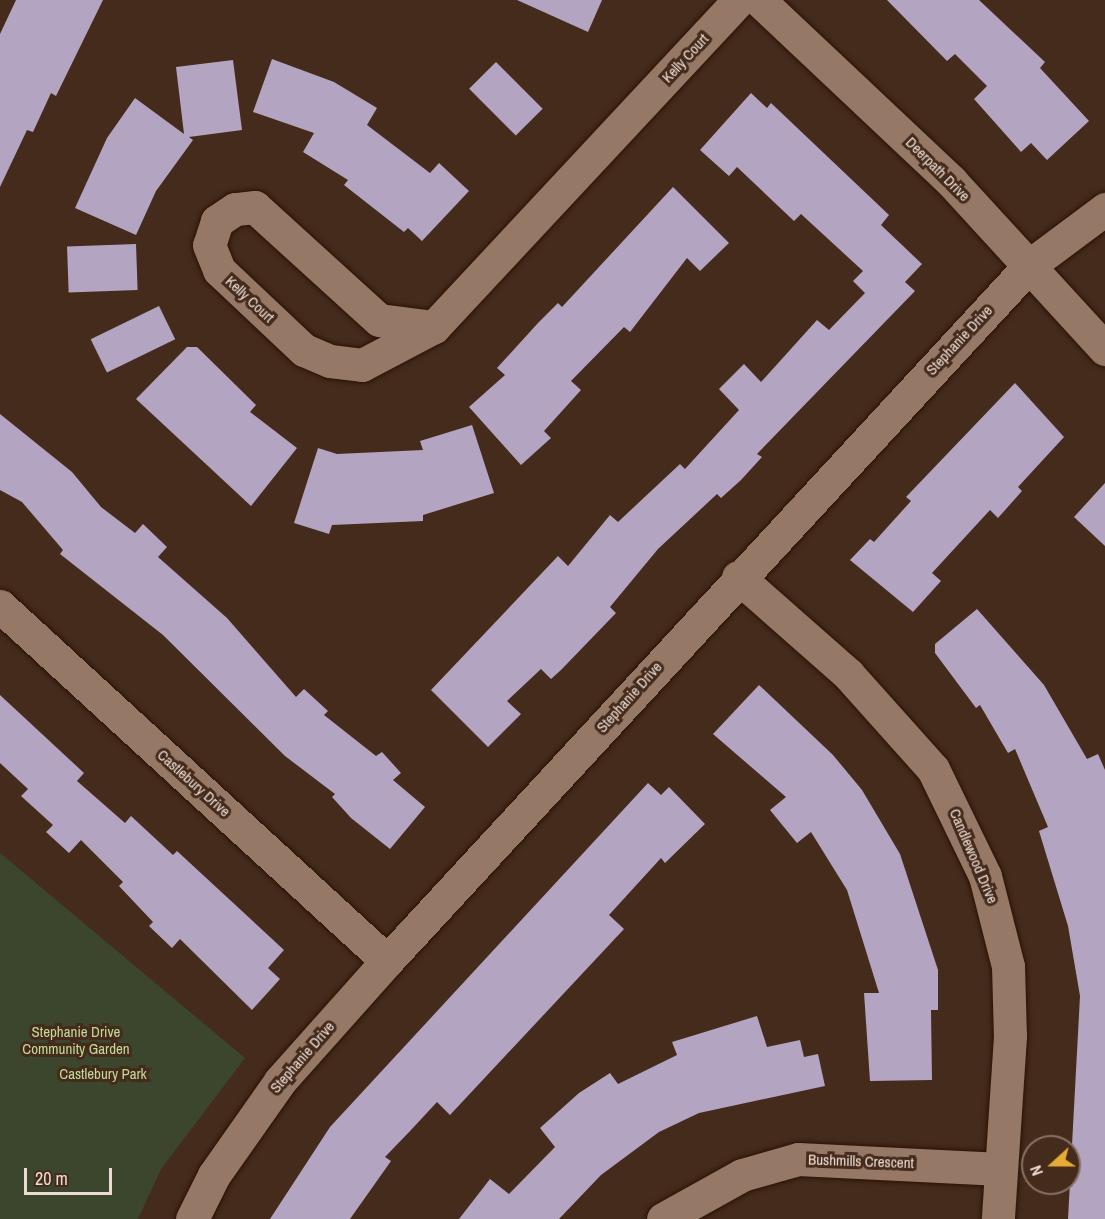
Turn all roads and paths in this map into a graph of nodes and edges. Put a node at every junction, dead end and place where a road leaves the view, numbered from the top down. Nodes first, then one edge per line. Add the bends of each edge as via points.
1 (739, 0) edge
2 (759, 0) edge
3 (1105, 210) edge
4 (1030, 265) junction
5 (434, 327) junction
6 (1105, 349) edge
7 (738, 577) junction
8 (0, 606) edge
9 (387, 961) junction
10 (1001, 1169) junction
11 (192, 1219) edge
12 (663, 1219) edge
13 (998, 1219) edge

1 - 5 street, Kelly Court
2 - 4 street, Deerpath Drive via 943,173
3 - 4 street, Stephanie Drive
4 - 6 street, Deerpath Drive
4 - 7 street, Stephanie Drive
5 - 5 street, Kelly Court via 379,320 255,207 235,209 217,221 208,245 219,270 304,350 330,361 362,365
7 - 9 street, Stephanie Drive
7 - 10 street, Candlewood Drive via 891,719 933,770 963,825 1001,922 1008,966
8 - 9 street, Castlebury Drive
9 - 11 street, Stephanie Drive via 280,1081 214,1175
10 - 12 street, Bushmills Crescent via 798,1159 742,1174
10 - 13 street, Candlewood Drive

